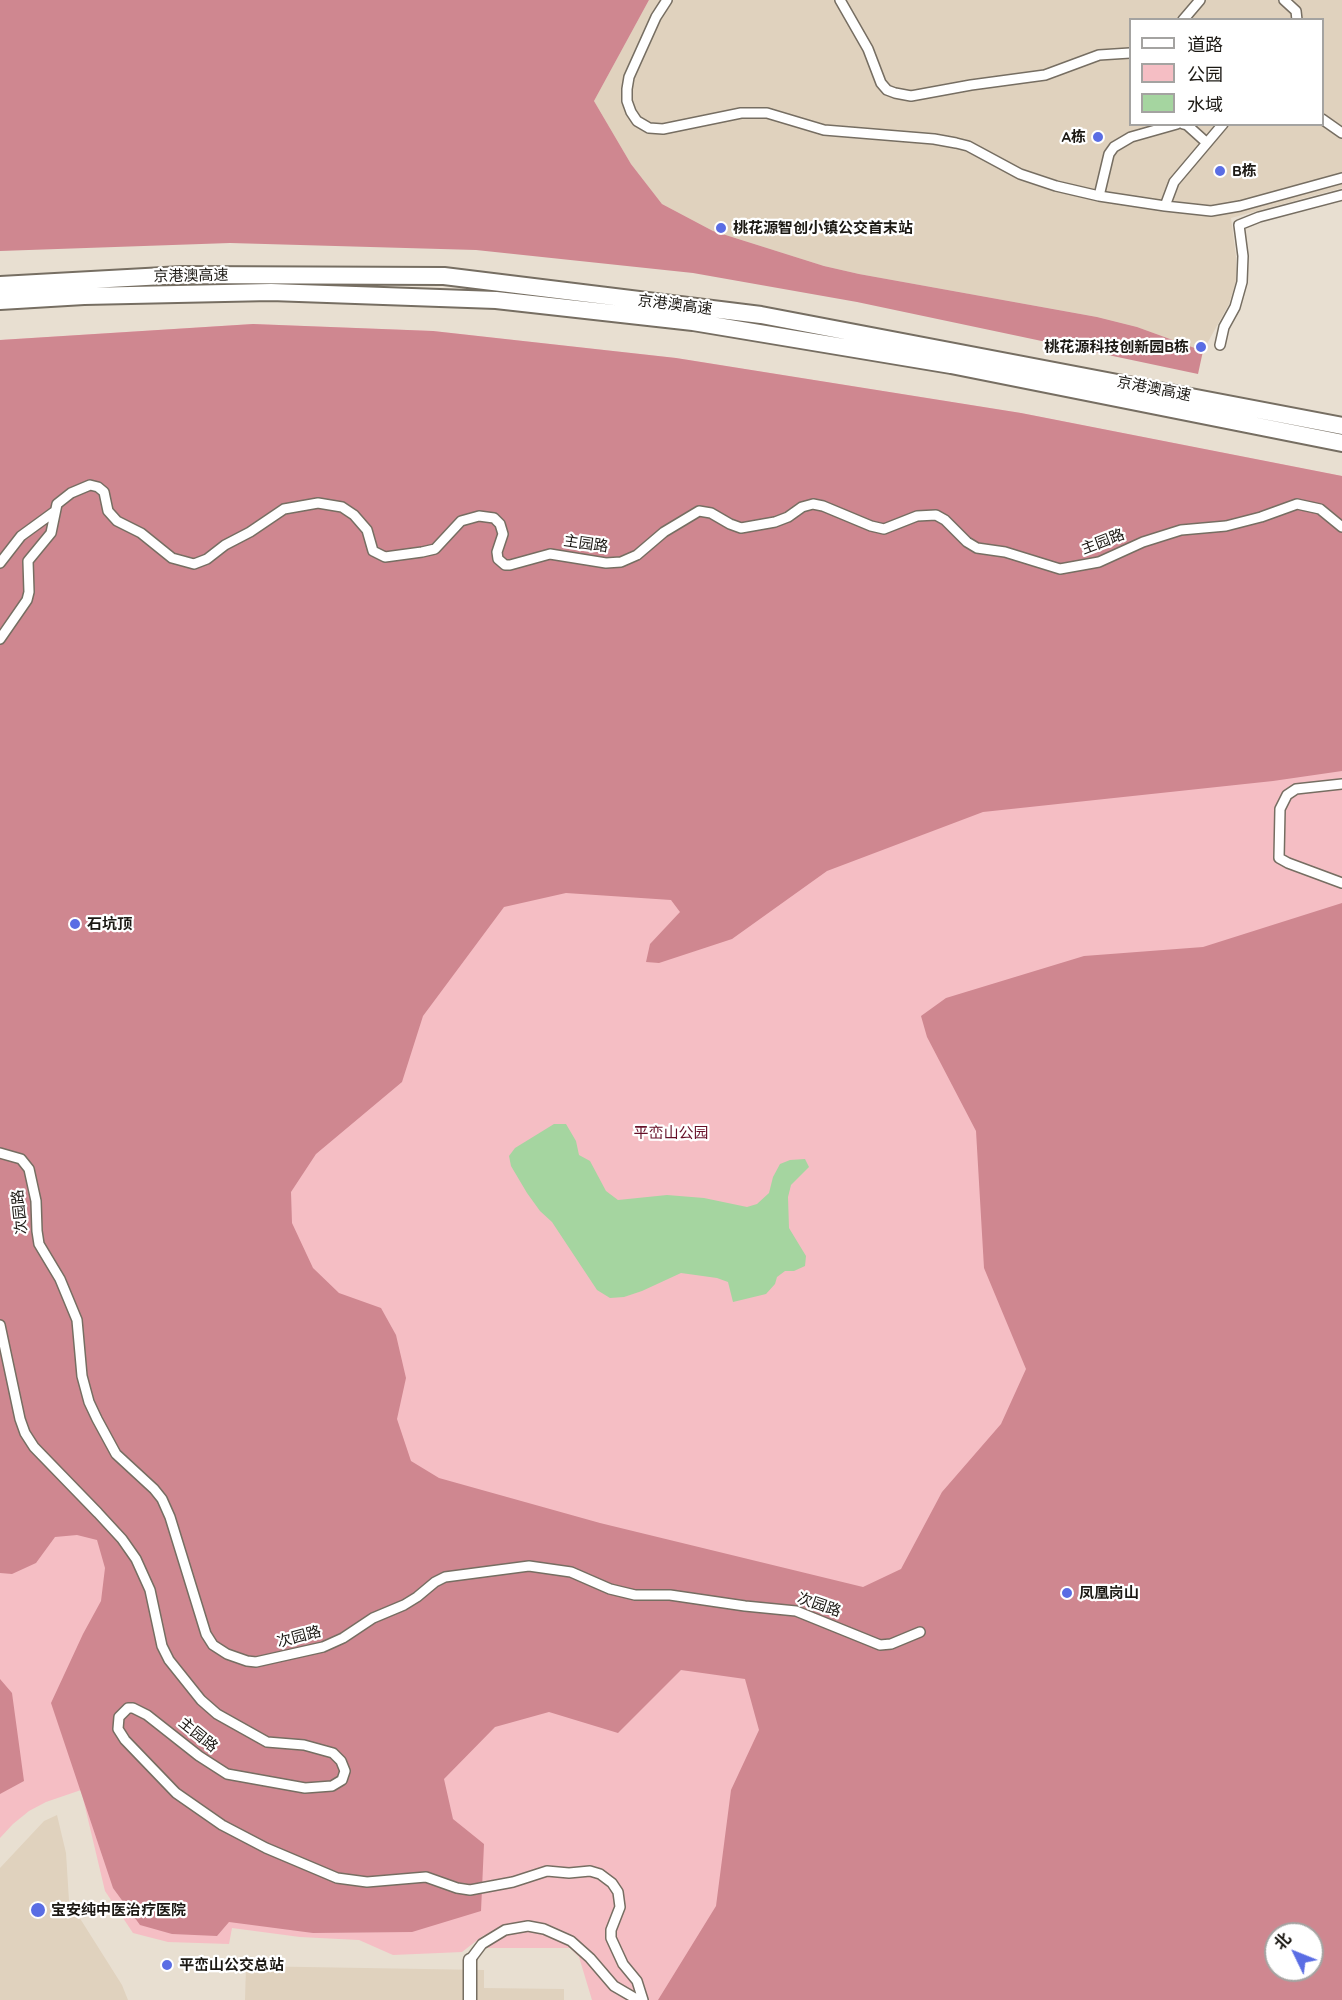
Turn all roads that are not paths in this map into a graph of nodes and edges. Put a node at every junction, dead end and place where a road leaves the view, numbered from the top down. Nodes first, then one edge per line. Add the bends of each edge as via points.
1 (667, 0) edge
2 (840, 0) edge
3 (1200, 0) edge
4 (1284, 0) edge
5 (1185, 18) edge
6 (1297, 18) edge
7 (1129, 53) edge
8 (1324, 120) edge
9 (1170, 126) edge
10 (1188, 126) edge
11 (1221, 126) edge
12 (1342, 133) edge
13 (1207, 143) junction
14 (1342, 178) edge
15 (1342, 195) edge
16 (1099, 196) junction
17 (1165, 206) junction
18 (0, 285) edge
19 (0, 301) edge
20 (1220, 345) dead end
21 (1342, 426) edge
22 (1342, 443) edge
23 (54, 512) junction
24 (1342, 527) edge
25 (0, 563) edge
26 (0, 639) edge
27 (1342, 784) edge
28 (1342, 883) edge
29 (0, 1153) edge
30 (0, 1325) edge
31 (920, 1632) dead end
32 (470, 1960) joint
33 (470, 2000) edge
34 (640, 2000) edge

1 - 16 street via 627,83 629,107 645,126 663,129 741,113 767,113 835,132 934,139 968,146 1020,174
2 - 7 street via 868,49 881,83 887,90 911,96 1045,75 1099,55
3 - 5 street
4 - 6 street via 1296,11
8 - 12 street
9 - 16 street via 1131,137 1114,147
10 - 13 street
11 - 13 street
13 - 17 street via 1174,182
14 - 17 street via 1220,211
15 - 20 street via 1239,225 1242,282
16 - 17 street
18 - 21 highway, 京港澳高速 via 182,275 444,276 761,315
19 - 22 highway, 京港澳高速 via 271,292 508,302 693,322 951,365
23 - 24 street, 主园路 via 59,501 76,490 90,485 98,487 117,521 141,533 172,558 194,564 284,509 318,503 350,512 364,527 373,550 385,557 435,549 461,521 479,516 494,518 503,534 498,559 505,565 550,554 621,562 699,512 711,513 741,528 775,522 813,504 878,528 889,528 917,516 936,515 977,548 1060,568 1099,562 1187,528 1226,526 1297,504 1320,509
23 - 25 street via 21,536
23 - 26 street, 主园路 via 51,533 28,561 27,600
27 - 28 street via 1296,789 1287,795 1280,809 1279,858
29 - 31 street, 次园路 via 21,1159 29,1168 39,1244 60,1279 77,1320 82,1376 97,1419 116,1455 162,1499 206,1634 227,1654 256,1662 323,1647 404,1605 446,1577 530,1566 571,1572 635,1595 670,1594 796,1611 880,1645
30 - 34 street, 主园路 via 25,1433 136,1559 150,1590 162,1646 169,1660 217,1714 267,1742 304,1745 333,1753 345,1767 344,1776 332,1786 305,1788 227,1774 133,1708 119,1717 118,1729 125,1740 176,1792 222,1826 337,1878 368,1882 426,1877 470,1890 547,1871 600,1874 618,1892 620,1907 611,1938 623,1964 637,1981
32 - 33 street
32 - 34 street, 主园路 via 482,1944 505,1930 528,1926 544,1929 571,1941 614,1986

